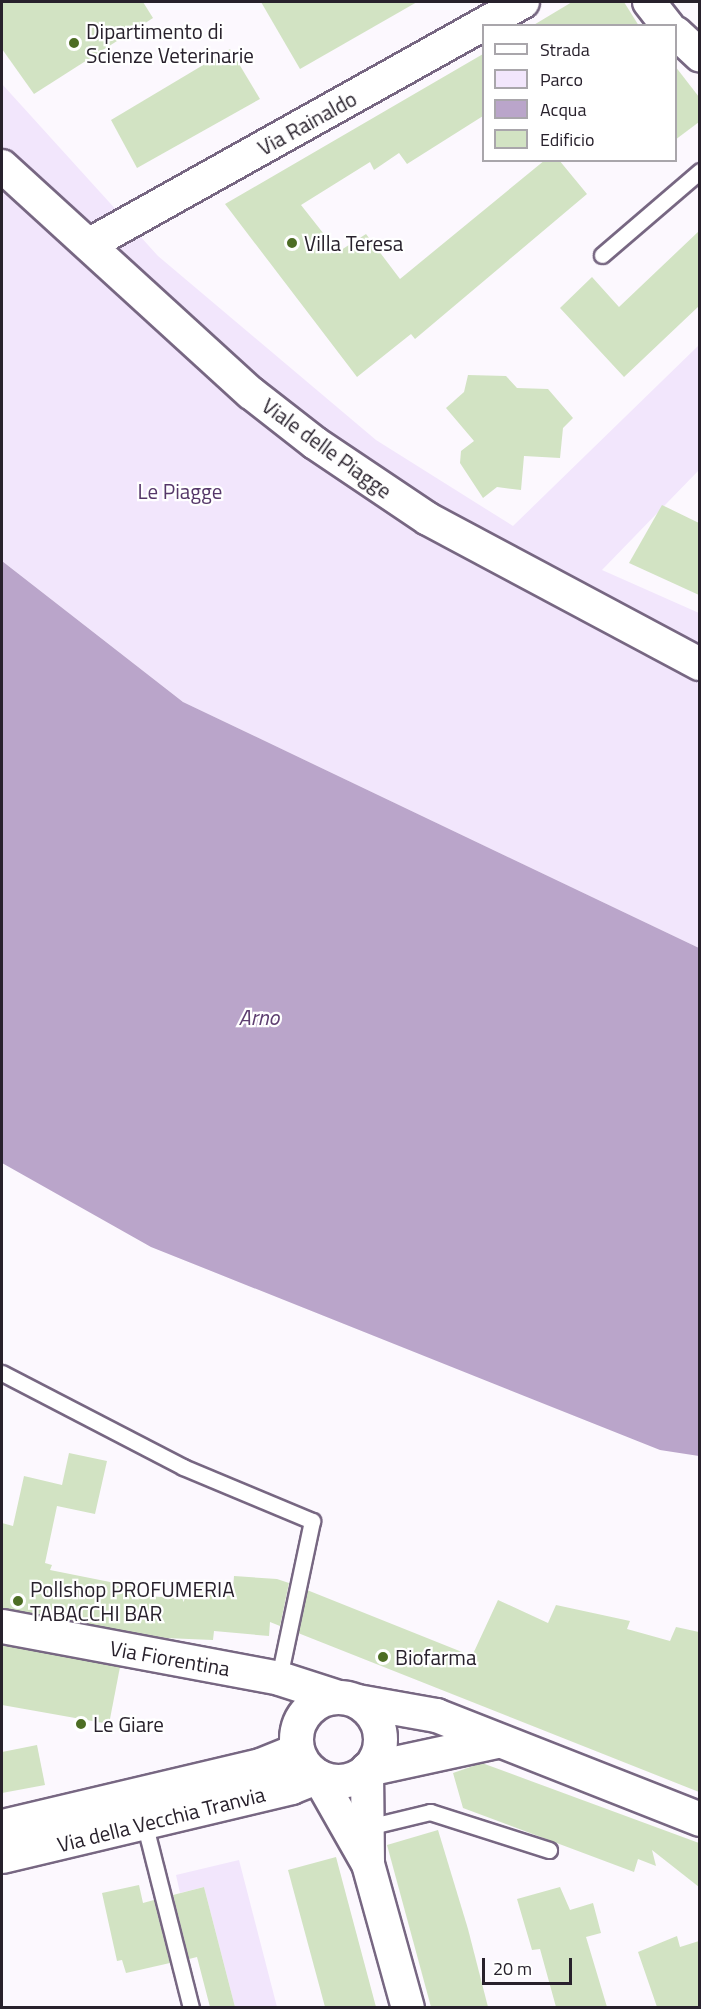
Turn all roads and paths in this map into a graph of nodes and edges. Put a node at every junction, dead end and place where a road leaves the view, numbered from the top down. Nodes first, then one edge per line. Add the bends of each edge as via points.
1 (523, 2) edge
2 (650, 2) edge
3 (484, 24) edge
4 (666, 24) edge
5 (482, 25) edge
6 (677, 35) edge
7 (699, 55) edge
8 (2, 166) edge
9 (699, 171) edge
10 (90, 244) junction
11 (602, 255) dead end
12 (699, 664) edge
13 (2, 1373) edge
14 (2, 1626) edge
15 (279, 1678) junction
16 (347, 1699) junction
17 (498, 1741) junction
18 (297, 1750) junction
19 (368, 1769) junction
20 (318, 1776) junction
21 (699, 1819) edge
22 (144, 1822) junction
23 (2, 1826) edge
24 (368, 1827) junction
25 (549, 1850) dead end
26 (2, 1856) edge
27 (368, 1864) junction
28 (191, 2007) edge
29 (408, 2007) edge

1 - 3 street, Via Rainaldo
2 - 4 street
5 - 10 street, Via Rainaldo
6 - 7 street
8 - 10 street, Viale delle Piagge
9 - 11 lane
10 - 12 street, Viale delle Piagge via 251,393 315,443 428,519
13 - 15 lane via 183,1467 312,1521
14 - 15 main road, Via Fiorentina
15 - 16 main road, Via Fiorentina
16 - 17 main road, Via Fiorentina via 436,1715
16 - 18 main road via 304,1713
16 - 19 main road via 380,1732
17 - 19 main road
17 - 21 main road, Via Fiorentina
18 - 20 main road
18 - 23 main road, Via della Vecchia Tranvia via 260,1765
19 - 20 main road via 344,1780
19 - 24 street
20 - 22 main road, Via della Vecchia Tranvia via 291,1787
20 - 27 street
22 - 26 main road, Via della Vecchia Tranvia
22 - 28 lane
24 - 25 lane via 430,1812
24 - 27 street
27 - 29 street

